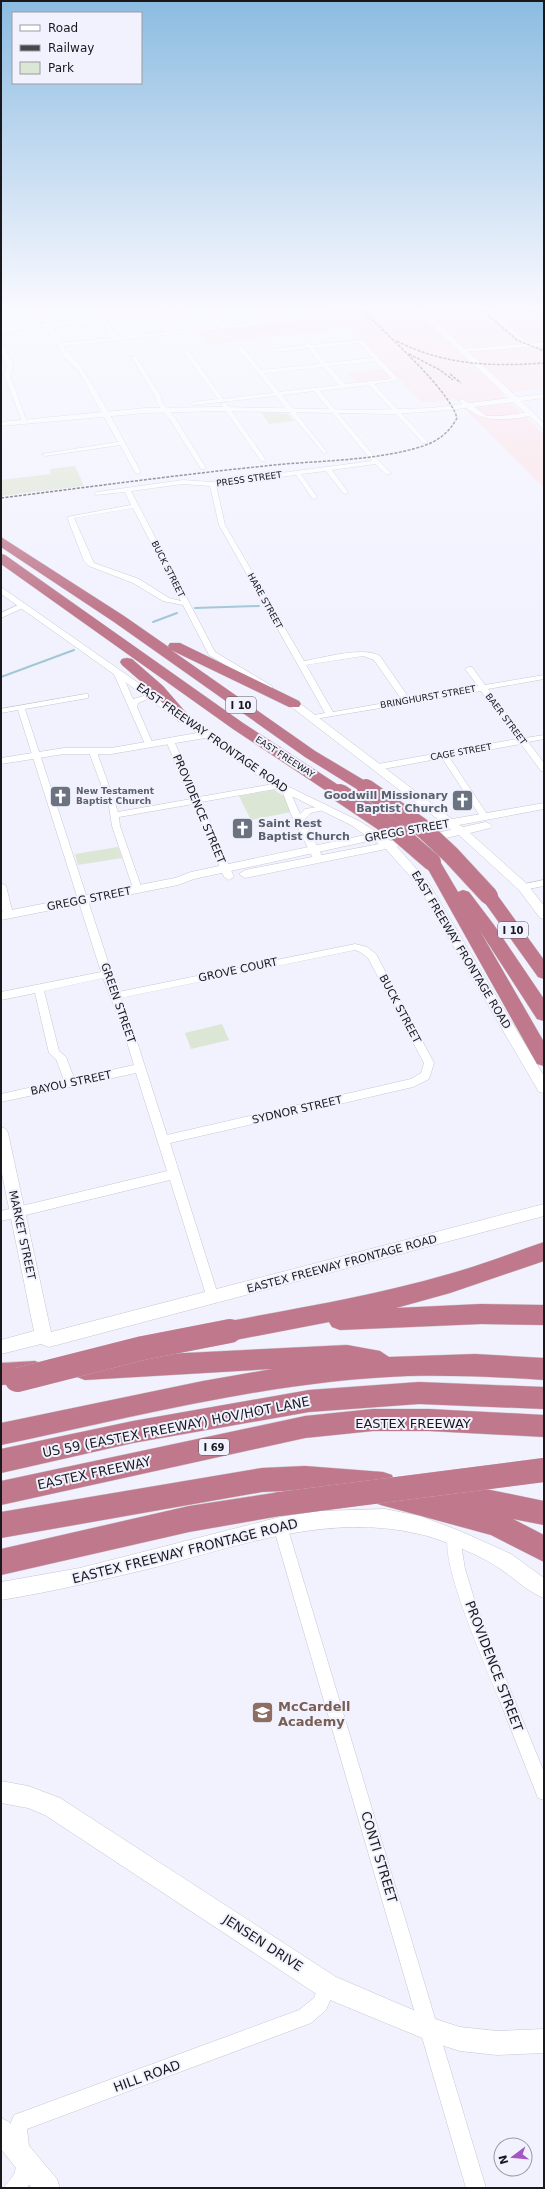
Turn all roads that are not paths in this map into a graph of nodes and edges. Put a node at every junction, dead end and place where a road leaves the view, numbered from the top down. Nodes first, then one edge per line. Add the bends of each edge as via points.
1 (21, 411) edge
2 (93, 411) edge
3 (104, 411) edge
4 (166, 411) edge
5 (229, 411) edge
6 (293, 411) edge
7 (333, 411) edge
8 (394, 411) edge
9 (472, 411) edge
10 (527, 411) edge
11 (530, 414) junction
12 (1, 418) edge
13 (24, 419) junction
14 (1, 424) edge
15 (544, 427) edge
16 (425, 442) dead end
17 (123, 444) junction
18 (324, 452) dead end
19 (45, 454) dead end
20 (263, 460) dead end
21 (376, 462) junction
22 (203, 468) dead end
23 (327, 468) junction
24 (138, 472) dead end
25 (296, 472) junction
26 (388, 473) dead end
27 (212, 484) junction
28 (127, 490) junction
29 (344, 492) dead end
30 (97, 494) dead end
31 (314, 497) dead end
32 (136, 506) junction
33 (1, 538) edge
34 (1, 541) edge
35 (16, 551) junction
36 (1, 558) edge
37 (45, 589) junction
38 (1, 590) edge
39 (186, 603) junction
40 (24, 606) junction
41 (1, 616) edge
42 (119, 618) junction
43 (300, 664) junction
44 (469, 669) dead end
45 (117, 672) junction
46 (544, 677) edge
47 (483, 687) junction
48 (86, 696) dead end
49 (151, 696) junction
50 (406, 700) junction
51 (294, 704) junction
52 (133, 706) junction
53 (21, 708) junction
54 (1, 711) edge
55 (330, 714) junction
56 (312, 718) junction
57 (184, 719) junction
58 (206, 734) junction
59 (544, 737) edge
60 (170, 741) junction
61 (523, 741) junction
62 (149, 744) junction
63 (94, 752) junction
64 (37, 755) junction
65 (444, 755) junction
66 (1, 762) edge
67 (378, 767) junction
68 (544, 769) edge
69 (282, 787) junction
70 (196, 800) junction
71 (544, 806) edge
72 (320, 808) junction
73 (114, 815) junction
74 (544, 815) edge
75 (485, 817) junction
76 (299, 818) junction
77 (451, 823) junction
78 (461, 832) junction
79 (376, 836) junction
80 (389, 845) junction
81 (317, 855) junction
82 (227, 872) junction
83 (544, 883) edge
84 (1, 886) edge
85 (523, 887) junction
86 (137, 889) junction
87 (84, 900) junction
88 (461, 901) junction
89 (4, 915) edge
90 (544, 915) edge
91 (363, 949) joint
92 (542, 971) edge
93 (108, 974) junction
94 (39, 988) junction
95 (1, 996) edge
96 (114, 996) junction
97 (544, 1014) edge
98 (544, 1059) edge
99 (140, 1068) junction
100 (427, 1074) joint
101 (70, 1083) junction
102 (544, 1088) edge
103 (1, 1098) edge
104 (1, 1133) edge
105 (164, 1140) junction
106 (174, 1174) junction
107 (544, 1210) edge
108 (17, 1212) junction
109 (1, 1216) edge
110 (544, 1251) edge
111 (213, 1298) junction
112 (544, 1315) edge
113 (274, 1323) junction
114 (43, 1336) junction
115 (1, 1346) edge
116 (393, 1366) junction
117 (544, 1369) edge
118 (1, 1374) edge
119 (1, 1384) edge
120 (544, 1398) edge
121 (544, 1426) edge
122 (1, 1434) edge
123 (1, 1461) edge
124 (544, 1470) edge
125 (305, 1478) junction
126 (1, 1493) edge
127 (544, 1513) edge
128 (280, 1515) junction
129 (1, 1525) edge
130 (454, 1536) junction
131 (544, 1549) edge
132 (1, 1562) edge
133 (544, 1589) edge
134 (1, 1591) edge
135 (1, 1792) edge
136 (544, 1792) edge
137 (327, 1986) junction
138 (432, 2030) junction
139 (544, 2040) edge
140 (1, 2130) edge
141 (24, 2160) junction
142 (14, 2188) edge
143 (48, 2188) edge
144 (476, 2188) edge

1 - 13 street
2 - 13 main road
3 - 17 street
4 - 22 street
5 - 20 street
6 - 18 street
7 - 21 street
8 - 16 street
9 - 11 street via 487,418
10 - 11 main road
11 - 15 main road
12 - 13 main road
13 - 14 main road
17 - 19 street
17 - 24 street
21 - 23 street, PRESS STREET
21 - 26 street
23 - 25 street, PRESS STREET
23 - 29 street
25 - 27 street, PRESS STREET
25 - 31 street
27 - 28 street, PRESS STREET via 188,482
27 - 43 street, HARE STREET via 216,492 217,512 222,526
28 - 30 street, PRESS STREET
28 - 32 street, BUCK STREET
32 - 39 street, BUCK STREET
32 - 39 street via 71,515 88,561 94,566 136,580 173,603
33 - 35 highway
34 - 35 highway, EAST FREEWAY / I 10
35 - 42 highway, EAST FREEWAY / I 10
36 - 37 highway, EAST FREEWAY / I 10
37 - 57 highway via 158,689
37 - 88 highway, EAST FREEWAY / I 10, bridge via 238,726 395,830 432,862
38 - 40 street, EAST FREEWAY FRONTAGE ROAD
39 - 51 street, BUCK STREET via 209,649 216,656
40 - 41 street
40 - 45 street, EAST FREEWAY FRONTAGE ROAD
42 - 51 highway
42 - 92 highway, EAST FREEWAY / I 10, bridge via 310,754 366,788 420,826 489,896
43 - 50 street via 366,654 377,658
43 - 55 street, HARE STREET
44 - 47 street, BAER STREET
45 - 49 street, EAST FREEWAY FRONTAGE ROAD
45 - 52 street
46 - 47 street, BRINGHURST STREET
47 - 50 street, BRINGHURST STREET
47 - 61 street, BAER STREET
48 - 53 street
49 - 52 street via 135,701
49 - 57 street, EAST FREEWAY FRONTAGE ROAD
50 - 55 street, BRINGHURST STREET
51 - 56 street
52 - 62 street
53 - 54 street
53 - 64 street, GREEN STREET
55 - 56 street, BRINGHURST STREET
56 - 67 street
57 - 58 street, EAST FREEWAY FRONTAGE ROAD
58 - 60 street
58 - 69 street, EAST FREEWAY FRONTAGE ROAD
59 - 61 street, CAGE STREET
60 - 62 street
60 - 70 street, PROVIDENCE STREET
61 - 65 street, CAGE STREET
61 - 68 street, BAER STREET
62 - 63 street
63 - 64 street via 74,750
63 - 73 street
64 - 66 street
64 - 87 street, GREEN STREET
65 - 67 street, CAGE STREET
65 - 75 street
67 - 77 street
69 - 70 street
69 - 72 street, EAST FREEWAY FRONTAGE ROAD
69 - 76 street
70 - 73 street
70 - 82 street, PROVIDENCE STREET
71 - 75 street, GREGG STREET
72 - 76 street via 308,811
72 - 79 street, EAST FREEWAY FRONTAGE ROAD via 355,823
73 - 86 street
74 - 78 street, GREGG STREET
75 - 77 street, GREGG STREET
76 - 81 street
77 - 78 street
77 - 79 street, GREGG STREET
78 - 80 street, GREGG STREET
78 - 85 street
79 - 80 street, EAST FREEWAY FRONTAGE ROAD
79 - 81 street, GREGG STREET
80 - 81 street, GREGG STREET
80 - 102 street, EAST FREEWAY FRONTAGE ROAD via 422,882
81 - 82 street, GREGG STREET
82 - 86 street, GREGG STREET via 191,883 178,882
83 - 85 street
84 - 89 street
85 - 90 street
86 - 87 street, GREGG STREET
87 - 89 street, GREGG STREET
87 - 93 street, GREEN STREET
88 - 97 highway, I 10
88 - 98 highway via 502,986
91 - 96 street, GROVE COURT via 347,948
91 - 100 street, BUCK STREET via 372,956 428,1063
93 - 94 street
93 - 96 street, GREEN STREET
94 - 95 street
94 - 101 street via 54,1053 61,1057
96 - 99 street, GREEN STREET
99 - 101 street, BAYOU STREET
99 - 105 street, GREEN STREET
100 - 105 street, SYDNOR STREET via 413,1083
101 - 103 street, BAYOU STREET
104 - 108 street, MARKET STREET
105 - 106 street, GREEN STREET
106 - 108 street
106 - 111 street, GREEN STREET
107 - 111 street, EASTEX FREEWAY FRONTAGE ROAD
108 - 109 street
108 - 114 street, MARKET STREET
110 - 113 highway via 443,1287
111 - 114 street, EASTEX FREEWAY FRONTAGE ROAD via 49,1340
112 - 113 highway via 481,1314
113 - 119 highway, bridge via 143,1348
114 - 115 street, EASTEX FREEWAY FRONTAGE ROAD
116 - 117 highway
116 - 118 highway via 347,1355
116 - 122 highway via 273,1380
120 - 123 highway, US 59 (EASTEX FREEWAY) HOV/HOT LANE via 420,1393 309,1400 133,1432
121 - 126 highway, EASTEX FREEWAY / I 69 via 373,1420 305,1427
124 - 128 highway, bridge
125 - 127 highway via 411,1487
125 - 129 highway via 218,1486
125 - 131 highway via 445,1508 496,1524
128 - 130 street, EASTEX FREEWAY FRONTAGE ROAD via 319,1520 385,1518 420,1525
128 - 132 highway via 189,1519
128 - 134 street, EASTEX FREEWAY FRONTAGE ROAD via 80,1577
128 - 138 street, CONTI STREET via 318,1660
130 - 133 street, EASTEX FREEWAY FRONTAGE ROAD via 504,1560
130 - 136 street, PROVIDENCE STREET via 458,1569 471,1611
135 - 137 main road, JENSEN DRIVE via 28,1797 52,1806
137 - 138 main road, JENSEN DRIVE
137 - 141 street, HILL ROAD via 320,2004 305,2017 21,2122 17,2130
138 - 139 main road, JENSEN DRIVE via 460,2039 497,2043 532,2043
138 - 144 street, CONTI STREET
140 - 141 street
141 - 142 street, HILL ROAD via 26,2172
141 - 143 street

